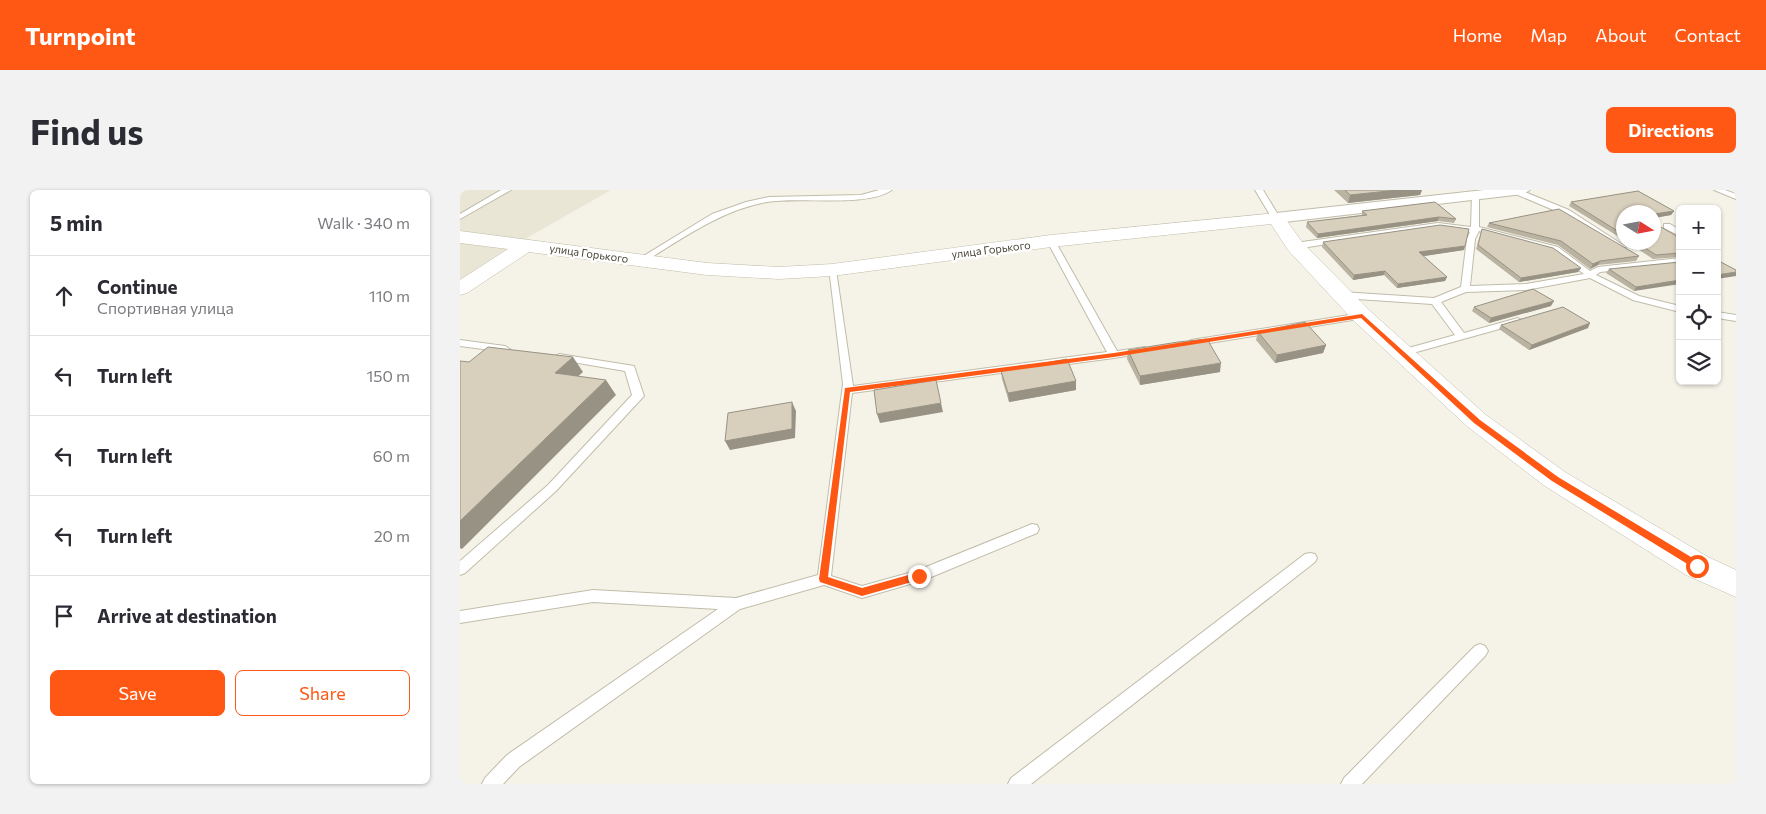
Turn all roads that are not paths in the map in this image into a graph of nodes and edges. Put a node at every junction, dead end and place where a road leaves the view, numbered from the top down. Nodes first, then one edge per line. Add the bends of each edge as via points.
1 (507, 190) edge
2 (769, 190) edge
3 (888, 190) edge
4 (1259, 190) edge
5 (1519, 190) edge
6 (1718, 190) edge
7 (1736, 196) edge
8 (1475, 197) junction
9 (460, 206) edge
10 (476, 208) junction
11 (715, 216) junction
12 (460, 217) edge
13 (1276, 218) junction
14 (1667, 226) dead end
15 (1475, 229) junction
16 (1676, 232) edge
17 (460, 237) edge
18 (1052, 241) junction
19 (526, 245) junction
20 (1295, 246) junction
21 (641, 260) junction
22 (1676, 261) edge
23 (1651, 264) junction
24 (832, 270) junction
25 (1590, 275) junction
26 (460, 289) edge
27 (1465, 289) junction
28 (1342, 295) junction
29 (1435, 301) junction
30 (1676, 308) edge
31 (1362, 316) junction
32 (1721, 316) edge
33 (1526, 318) edge
34 (1736, 318) edge
35 (1461, 336) junction
36 (460, 343) edge
37 (1181, 344) edge
38 (1152, 349) edge
39 (517, 351) edge
40 (1402, 353) junction
41 (545, 355) edge
42 (1114, 355) junction
43 (847, 390) junction
44 (1032, 529) dead end
45 (1310, 558) dead end
46 (460, 569) edge
47 (824, 579) junction
48 (1736, 584) edge
49 (736, 604) junction
50 (460, 617) edge
51 (1480, 651) dead end
52 (491, 784) edge
53 (1017, 784) edge
54 (1350, 784) edge

1 - 10 lane
2 - 11 lane
3 - 11 lane via 861,197 769,199
4 - 13 lane
5 - 8 street, улица Горького
5 - 23 lane via 1566,212
6 - 7 lane
8 - 13 street, улица Горького
8 - 15 lane
9 - 10 lane
10 - 12 lane
11 - 21 lane
13 - 18 street, улица Горького
13 - 20 street
14 - 16 lane
15 - 20 lane via 1438,225
15 - 25 lane via 1555,249
15 - 27 lane
17 - 19 street, улица Горького
18 - 24 street, улица Горького
18 - 42 lane
19 - 21 street, улица Горького
19 - 26 street
20 - 28 street
21 - 24 street, улица Горького via 738,272
22 - 23 lane
23 - 25 lane via 1598,270
24 - 43 lane
25 - 27 lane via 1526,287
25 - 30 lane via 1636,298
27 - 29 lane
28 - 29 lane
28 - 31 street
29 - 35 lane
31 - 37 lane
31 - 40 street
32 - 34 lane
33 - 35 lane
35 - 40 lane
36 - 39 lane
38 - 42 lane
40 - 48 street via 1477,422 1555,479 1697,566
41 - 46 lane via 630,368 638,396 552,488
42 - 43 lane
43 - 47 lane
44 - 47 lane via 919,576 862,592
45 - 53 lane
47 - 49 lane
49 - 50 lane via 593,596
49 - 52 lane via 513,761
51 - 54 lane

